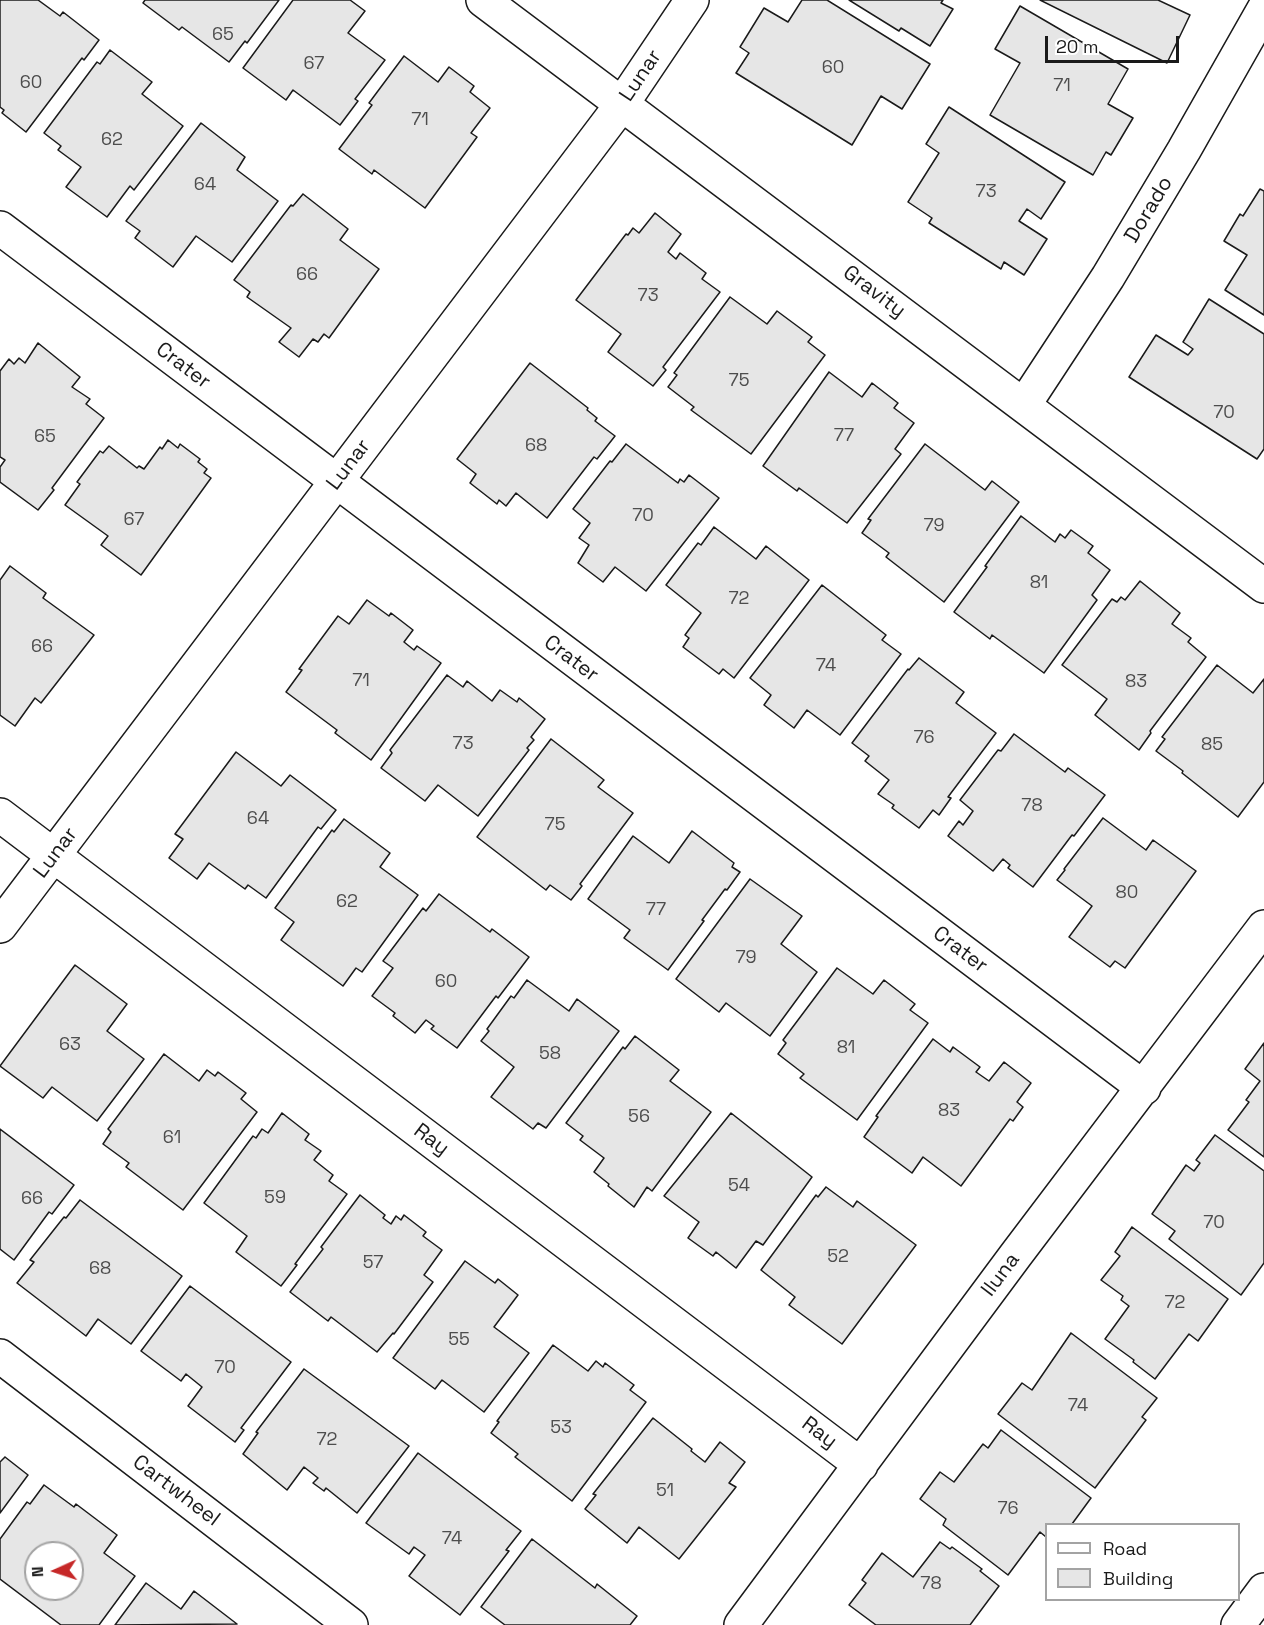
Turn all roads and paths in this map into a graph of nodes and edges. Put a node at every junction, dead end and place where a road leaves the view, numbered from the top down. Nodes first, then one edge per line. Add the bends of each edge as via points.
1 (483, 0) edge
2 (692, 0) edge
3 (1264, 9) edge
4 (622, 104) junction
5 (0, 228) edge
6 (1024, 405) junction
7 (336, 482) junction
8 (1264, 586) edge
9 (0, 815) edge
10 (54, 855) junction
11 (0, 926) edge
12 (1264, 927) edge
13 (1144, 1088) junction
14 (0, 1356) edge
15 (861, 1465) junction
16 (1264, 1590) edge
17 (351, 1625) edge
18 (741, 1625) edge
19 (1238, 1625) edge

1 - 4 street, Gravity
2 - 4 street, Lunar
3 - 6 street, Dorado via 1108,277
4 - 6 street, Gravity
4 - 7 street, Lunar
5 - 7 street, Crater
6 - 8 street, Gravity
7 - 10 street, Lunar
7 - 13 street, Crater
9 - 10 street, Ray
10 - 11 street, Lunar
10 - 15 street, Ray
12 - 13 street, Iluna
13 - 15 street, Iluna
14 - 17 street, Cartwheel
15 - 18 street, Iluna
16 - 19 street

